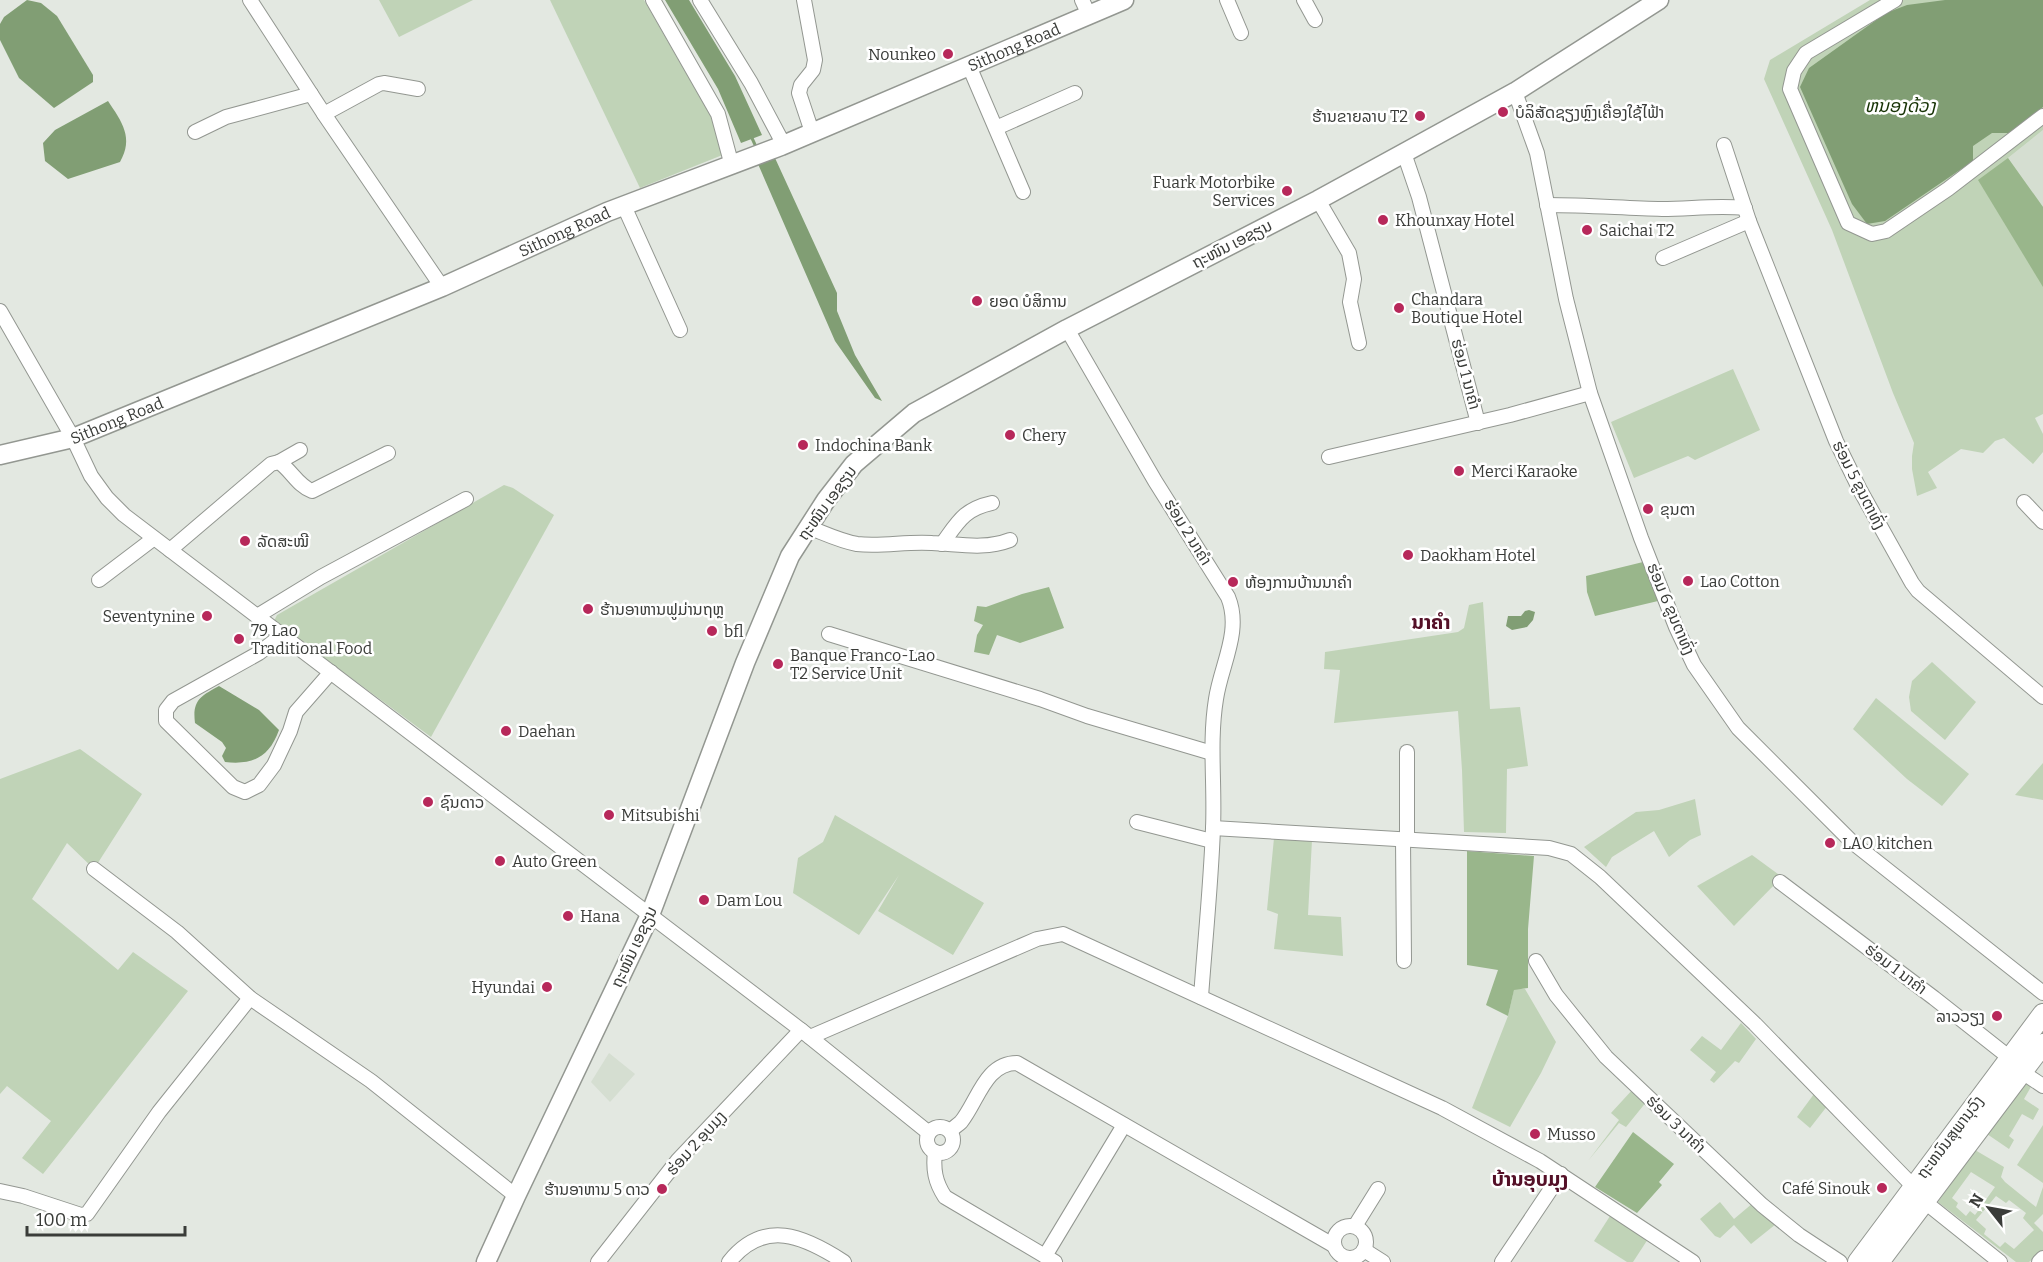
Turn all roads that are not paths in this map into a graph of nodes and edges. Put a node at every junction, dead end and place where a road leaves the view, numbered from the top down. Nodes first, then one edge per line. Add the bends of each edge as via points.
1 (250, 0) edge
2 (653, 0) edge
3 (700, 0) edge
4 (804, 0) edge
5 (1125, 0) edge
6 (1227, 0) edge
7 (1304, 0) edge
8 (1659, 0) edge
9 (1895, 0) edge
10 (1086, 8) edge
11 (1315, 20) dead end
12 (1241, 33) dead end
13 (969, 66) junction
14 (418, 89) dead end
15 (1515, 92) junction
16 (1075, 93) dead end
17 (311, 94) junction
18 (324, 114) junction
19 (2043, 116) edge
20 (996, 128) junction
21 (195, 132) dead end
22 (812, 132) junction
23 (783, 145) junction
24 (1724, 145) dead end
25 (1404, 153) junction
26 (732, 166) junction
27 (1023, 192) dead end
28 (1318, 200) junction
29 (1547, 205) junction
30 (624, 206) junction
31 (1745, 208) junction
32 (1749, 222) junction
33 (1663, 258) dead end
34 (442, 287) junction
35 (0, 311) edge
36 (1067, 329) junction
37 (680, 330) dead end
38 (1359, 343) dead end
39 (1590, 393) junction
40 (1478, 423) junction
41 (73, 438) junction
42 (300, 450) dead end
43 (388, 453) dead end
44 (0, 455) edge
45 (1329, 457) dead end
46 (279, 462) junction
47 (466, 499) dead end
48 (2024, 502) dead end
49 (992, 503) dead end
50 (2043, 522) edge
51 (808, 527) junction
52 (153, 539) junction
53 (1010, 540) dead end
54 (942, 544) junction
55 (170, 550) junction
56 (99, 580) dead end
57 (257, 616) junction
58 (829, 634) dead end
59 (282, 635) junction
60 (331, 672) junction
61 (2043, 697) edge
62 (1407, 752) dead end
63 (1212, 753) junction
64 (1137, 822) dead end
65 (1212, 834) junction
66 (1405, 839) junction
67 (94, 869) dead end
68 (1780, 882) dead end
69 (650, 915) junction
70 (1404, 961) dead end
71 (1536, 961) dead end
72 (2043, 993) edge
73 (1201, 997) junction
74 (250, 998) junction
75 (2043, 1014) edge
76 (805, 1034) junction
77 (2043, 1044) edge
78 (2016, 1065) junction
79 (2043, 1086) edge
80 (1125, 1125) junction
81 (950, 1131) junction
82 (929, 1133) junction
83 (935, 1152) junction
84 (1561, 1174) junction
85 (1913, 1185) junction
86 (1378, 1189) dead end
87 (0, 1191) edge
88 (516, 1196) junction
89 (1925, 1202) junction
90 (1355, 1226) junction
91 (1364, 1250) junction
92 (1335, 1254) edge
93 (2043, 1258) edge
94 (1050, 1259) edge
95 (1509, 1260) edge
96 (486, 1262) edge
97 (598, 1262) edge
98 (729, 1262) edge
99 (844, 1262) edge
100 (1383, 1262) edge
101 (1693, 1262) edge
102 (1840, 1262) edge
103 (1858, 1262) edge
104 (1879, 1262) edge
105 (2000, 1262) edge
106 (2039, 1262) edge

1 - 17 street
2 - 26 street via 718,114
3 - 23 street via 751,83
4 - 22 street via 815,60 799,93
5 - 10 main road, Sithong Road
6 - 12 street
7 - 11 street
8 - 15 main road, ຖະໜົນ ເອຊຽນ
9 - 19 street via 1806,53 1794,71 1790,89 1848,223 1872,234 1886,231
10 - 13 main road, Sithong Road
13 - 20 street
13 - 22 main road, Sithong Road
14 - 18 street via 379,84
15 - 25 main road, ຖະໜົນ ເອຊຽນ
15 - 29 street, ຮ່ອມ 6 ຂູນຕາທົ່ງ via 1537,153
16 - 20 street
17 - 18 street
17 - 21 street via 226,117
18 - 34 street
20 - 27 street
22 - 23 main road, Sithong Road
23 - 26 main road, Sithong Road
24 - 31 street, ຮ່ອມ 5 ຂູນຕາທົ່ງ
25 - 28 main road, ຖະໜົນ ເອຊຽນ
25 - 40 street, ຮ່ອມ 1 ນາຄຳ
26 - 30 main road, Sithong Road
28 - 36 main road, ຖະໜົນ ເອຊຽນ
28 - 38 street via 1349,253 1354,279 1350,302
29 - 31 street
29 - 39 street, ຮ່ອມ 6 ຂູນຕາທົ່ງ
30 - 34 main road, Sithong Road
30 - 37 street
31 - 32 street, ຮ່ອມ 5 ຂູນຕາທົ່ງ
32 - 33 street
32 - 61 street, ຮ່ອມ 5 ຂູນຕາທົ່ງ via 1836,441 1914,588
34 - 41 main road, Sithong Road
35 - 41 street
36 - 51 main road, ຖະໜົນ ເອຊຽນ via 914,412 854,464
36 - 63 street, ຮ່ອມ 2 ນາຄຳ via 1232,607 1233,629 1216,699
39 - 40 street
39 - 72 street, ຮ່ອມ 6 ຂູນຕາທົ່ງ via 1676,627 1694,665 1738,728 1852,842
40 - 45 street
41 - 44 main road, Sithong Road
41 - 52 street via 91,476 107,498
42 - 46 street
43 - 46 street via 312,491
46 - 55 street via 271,464
47 - 57 street
48 - 50 street
49 - 54 street via 967,512
51 - 54 street via 858,544
51 - 69 main road, ຖະໜົນ ເອຊຽນ via 790,556 745,663
52 - 55 street
52 - 56 street
53 - 54 street via 981,547
55 - 57 street
57 - 59 street
58 - 63 street
59 - 60 street
59 - 60 street via 259,653 173,701 166,710 166,721 233,787 245,792 259,785 274,765 296,712
60 - 69 street
62 - 66 street
63 - 65 street, ຮ່ອມ 2 ນາຄຳ
64 - 65 street
65 - 66 street
65 - 73 street, ຮ່ອມ 2 ນາຄຳ
66 - 70 street
66 - 85 street via 1549,848 1562,850 1586,865 1755,1024
67 - 74 street via 177,932
68 - 78 street, ຮ່ອມ 1 ນາຄຳ
69 - 76 street
69 - 88 main road, ຖະໜົນ ເອຊຽນ
71 - 102 street, ຮ່ອມ 3 ນາຄຳ via 1556,995 1606,1057 1762,1205
73 - 76 street via 1063,934 1037,939
73 - 84 street via 1442,1108
74 - 87 street via 165,1105 87,1214
74 - 88 street via 371,1081
75 - 78 highway, ຖະຫນົນສຸພານຸວົງ
76 - 82 street
76 - 97 street, ຮ່ອມ 2 ອຸບມຸງ via 678,1160
77 - 78 highway, ຖະຫນົນສຸພານຸວົງ
78 - 79 street, ຮ່ອມ 1 ນາຄຳ
78 - 85 highway, ຖະຫນົນສຸພານຸວົງ
78 - 89 highway, ຖະຫນົນສຸພານຸວົງ
80 - 81 street via 1012,1063 991,1075
80 - 92 street
80 - 94 street
81 - 82 street via 939,1127
81 - 83 street via 951,1147
82 - 83 street via 927,1142
83 - 94 street via 934,1171 945,1197
84 - 95 street
84 - 101 street
85 - 103 highway, ຖະຫນົນສຸພານຸວົງ
86 - 90 street
88 - 96 main road, ຖະໜົນ ເອຊຽນ
89 - 104 highway, ຖະຫນົນສຸພານຸວົງ
89 - 105 street
90 - 91 street via 1365,1235
90 - 92 street via 1338,1230 1333,1240
91 - 92 street via 1350,1258
91 - 100 street
93 - 106 street
98 - 99 street via 741,1248 768,1235 791,1235 820,1246

